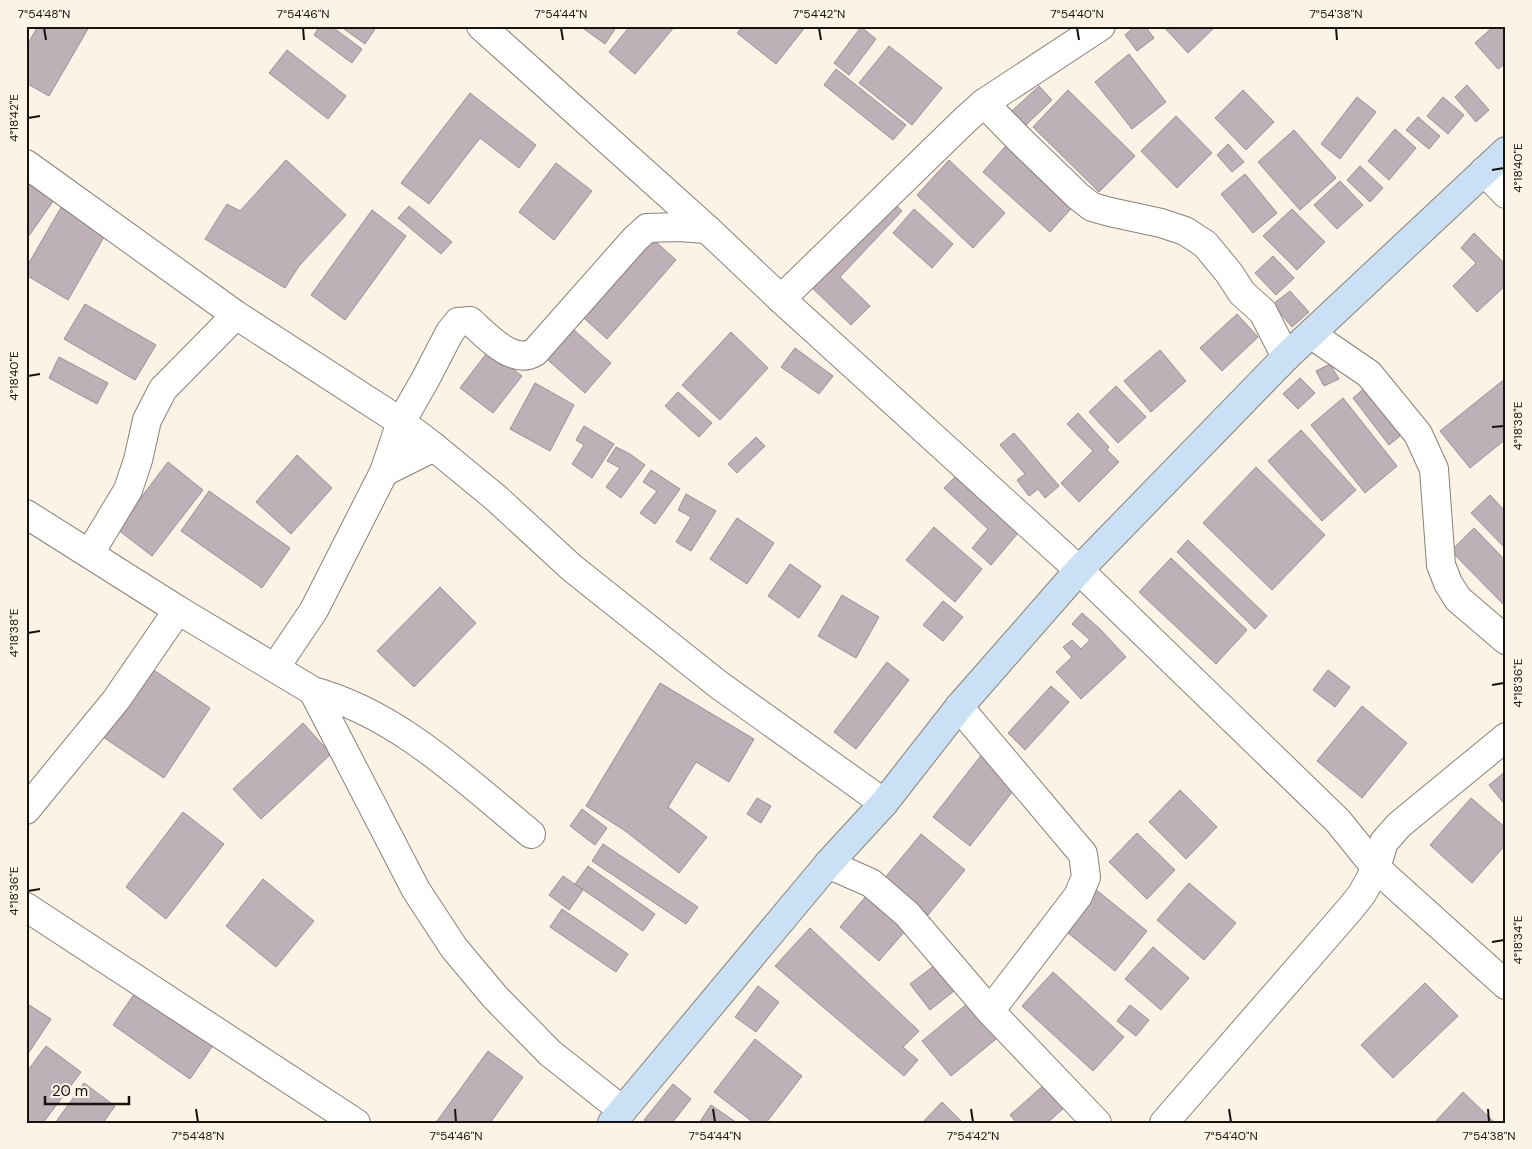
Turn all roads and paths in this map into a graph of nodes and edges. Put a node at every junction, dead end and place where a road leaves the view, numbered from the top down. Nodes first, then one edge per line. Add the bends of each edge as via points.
1 (1101, 26) edge
2 (488, 28) edge
3 (984, 103) junction
4 (1506, 151) edge
5 (26, 164) edge
6 (1484, 171) junction
7 (1506, 194) edge
8 (707, 229) junction
9 (781, 299) junction
10 (236, 315) junction
11 (1312, 335) junction
12 (1286, 357) junction
13 (401, 422) junction
14 (434, 447) junction
15 (384, 472) junction
16 (26, 514) edge
17 (90, 553) junction
18 (1079, 570) junction
19 (178, 610) junction
20 (1506, 640) edge
21 (275, 668) junction
22 (313, 691) junction
23 (959, 707) junction
24 (1506, 737) edge
25 (884, 803) junction
26 (26, 810) edge
27 (531, 834) dead end
28 (828, 864) junction
29 (1376, 868) junction
30 (26, 907) edge
31 (1506, 986) edge
32 (990, 1011) junction
33 (617, 1116) edge
34 (1086, 1119) edge
35 (356, 1123) edge
36 (1164, 1123) edge

1 - 3 street
2 - 8 street
3 - 9 street
3 - 12 street via 1092,206 1176,228 1205,244 1242,293 1263,312
4 - 6 street
5 - 10 street
6 - 7 street
6 - 11 street
8 - 9 street
8 - 13 street via 647,228 530,356 520,356 503,349 470,321 458,322
9 - 18 street
10 - 13 street
10 - 17 street via 163,389 147,420 128,490
11 - 12 street
11 - 20 street via 1369,374 1418,434 1434,469 1440,564 1448,583 1458,599
12 - 18 street
13 - 14 street
13 - 15 street
14 - 15 street
14 - 25 street via 496,498 572,568 719,685
15 - 21 street via 314,610
16 - 17 street
17 - 19 street
18 - 23 street
18 - 29 street via 1338,821
19 - 21 street
19 - 26 street via 116,700
21 - 22 street
22 - 27 street via 370,712 403,732
22 - 33 street via 416,890 454,948 495,997 550,1054
23 - 25 street
23 - 32 street via 1083,854 1086,877 1078,896
24 - 29 street via 1399,825 1384,842
25 - 28 street
28 - 32 street via 871,883 907,914
28 - 33 street
29 - 31 street
29 - 36 street via 1350,910
30 - 35 street
32 - 34 street

